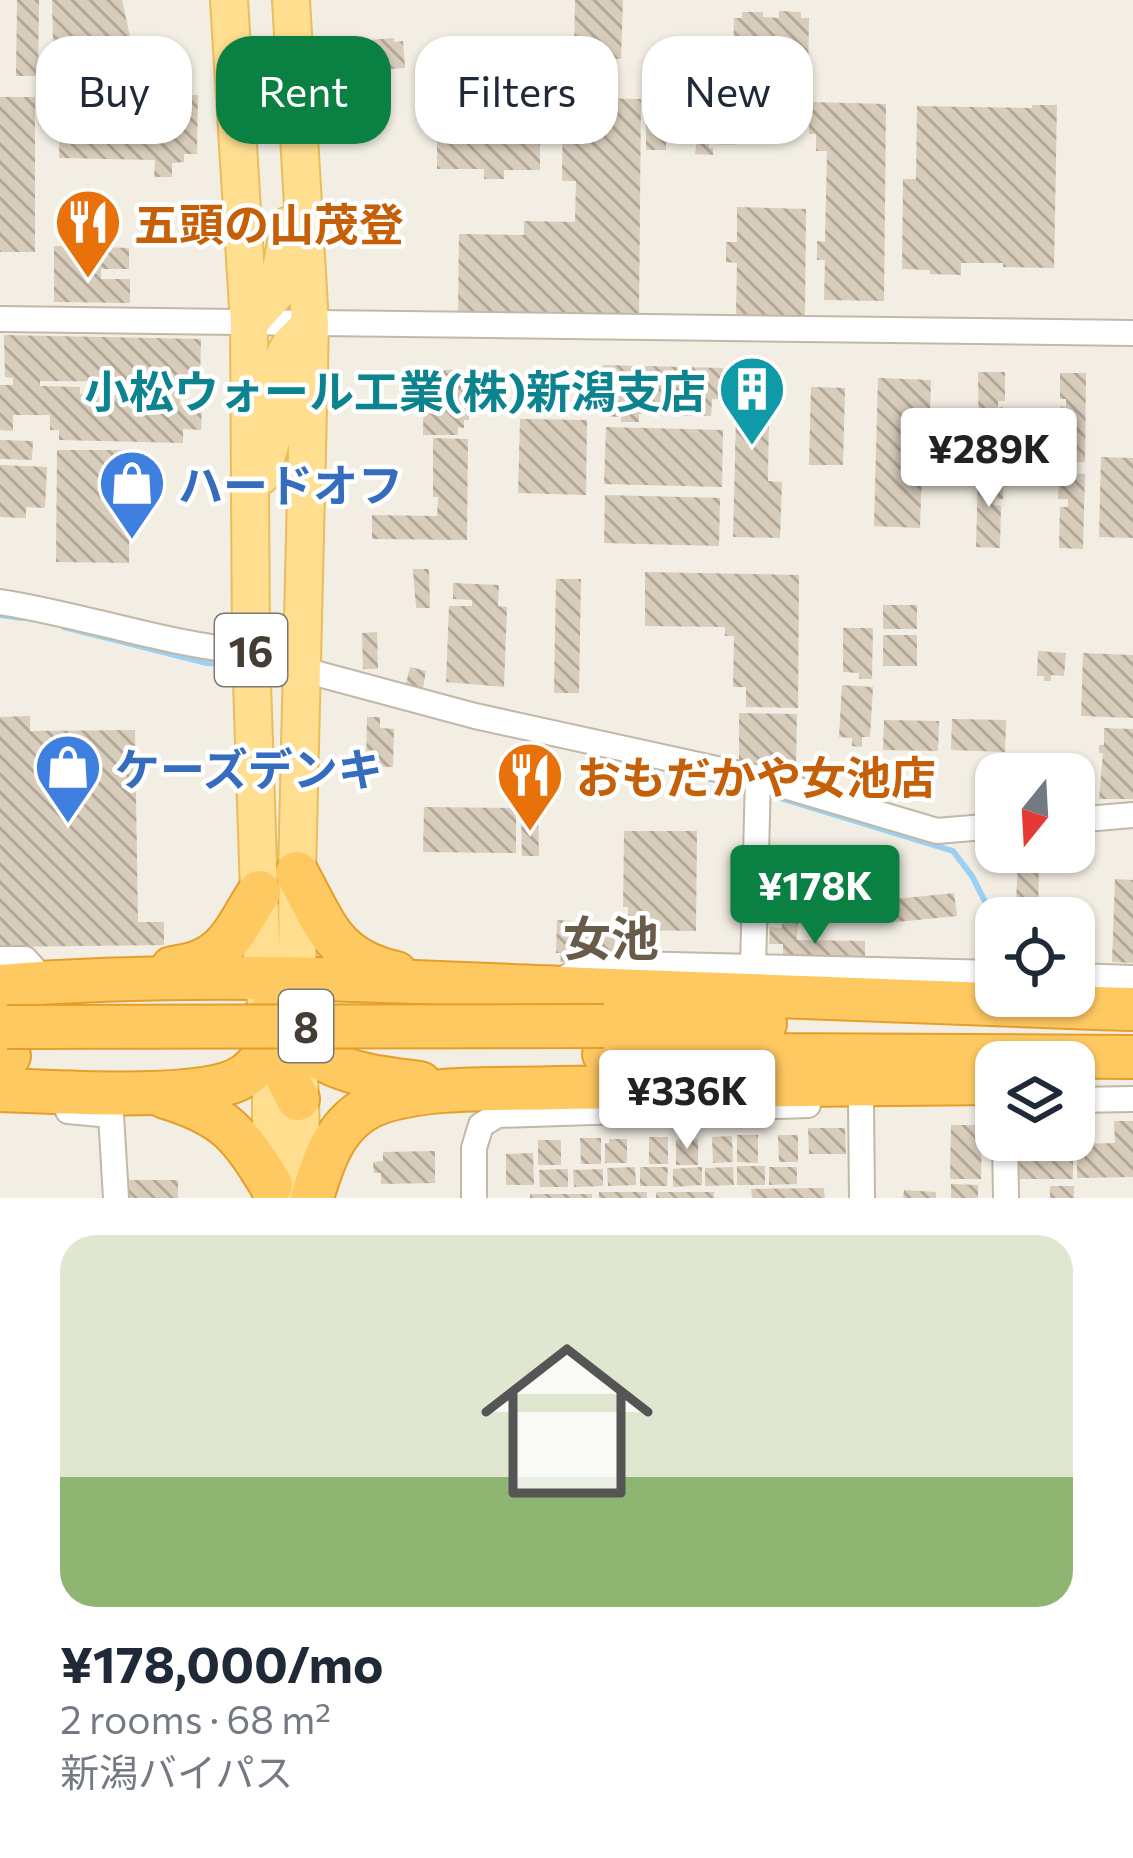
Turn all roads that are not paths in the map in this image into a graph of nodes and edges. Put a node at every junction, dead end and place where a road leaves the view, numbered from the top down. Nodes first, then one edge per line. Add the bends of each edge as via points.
1 (229, 0) edge
2 (291, 0) edge
3 (302, 180) junction
4 (0, 320) edge
5 (249, 323) junction
6 (310, 324) junction
7 (1133, 333) edge
8 (250, 507) junction
9 (0, 602) edge
10 (251, 652) junction
11 (300, 669) junction
12 (758, 778) junction
13 (1133, 815) edge
14 (1095, 818) edge
15 (975, 828) edge
16 (297, 873) junction
17 (259, 892) junction
18 (0, 959) edge
19 (753, 967) junction
20 (975, 972) edge
21 (1095, 977) edge
22 (280, 978) junction
23 (1133, 978) edge
24 (46, 982) junction
25 (442, 983) junction
26 (550, 988) junction
27 (1133, 1009) edge
28 (1133, 1019) edge
29 (604, 1040) junction
30 (3, 1041) edge
31 (1133, 1057) edge
32 (285, 1062) junction
33 (1095, 1082) edge
34 (1133, 1082) edge
35 (975, 1083) edge
36 (153, 1093) junction
37 (1133, 1099) edge
38 (1095, 1100) edge
39 (975, 1101) edge
40 (861, 1103) junction
41 (0, 1107) edge
42 (481, 1107) junction
43 (1005, 1161) edge
44 (289, 1195) edge
45 (116, 1198) edge
46 (474, 1198) edge
47 (862, 1198) edge
48 (1006, 1198) edge

1 - 5 main road, 16
2 - 3 main road, 16
3 - 5 main road via 278,292
3 - 6 main road, 16
4 - 5 street
5 - 6 street
5 - 8 main road, 16
6 - 7 street
6 - 8 main road via 285,354 273,443
6 - 11 main road, 16
8 - 10 main road, 16
9 - 10 street via 200,648
10 - 17 main road, 16
11 - 12 street
11 - 16 main road, 16
12 - 15 street via 937,831
12 - 19 street
13 - 14 street
16 - 22 main road, 16
16 - 25 highway via 346,954
17 - 22 main road, 16
17 - 24 highway via 223,948 199,965
18 - 24 street via 25,959
19 - 20 street
19 - 26 street via 590,963
21 - 23 street
22 - 24 highway
22 - 25 highway
22 - 32 highway
24 - 30 highway
24 - 32 highway via 193,990 241,1004
25 - 26 highway
25 - 32 highway via 350,996
26 - 27 highway
28 - 29 highway, 8
29 - 30 highway, 8
29 - 31 highway, 8
30 - 36 highway
32 - 36 highway via 210,1088
32 - 42 highway via 330,1063
32 - 44 main road
33 - 34 highway
35 - 42 highway via 688,1085
36 - 44 highway via 224,1123
37 - 38 street
39 - 40 street
40 - 42 street via 498,1115
40 - 47 street
41 - 45 street via 111,1115
42 - 44 highway via 412,1095 374,1105 338,1133
42 - 46 street
43 - 48 street

